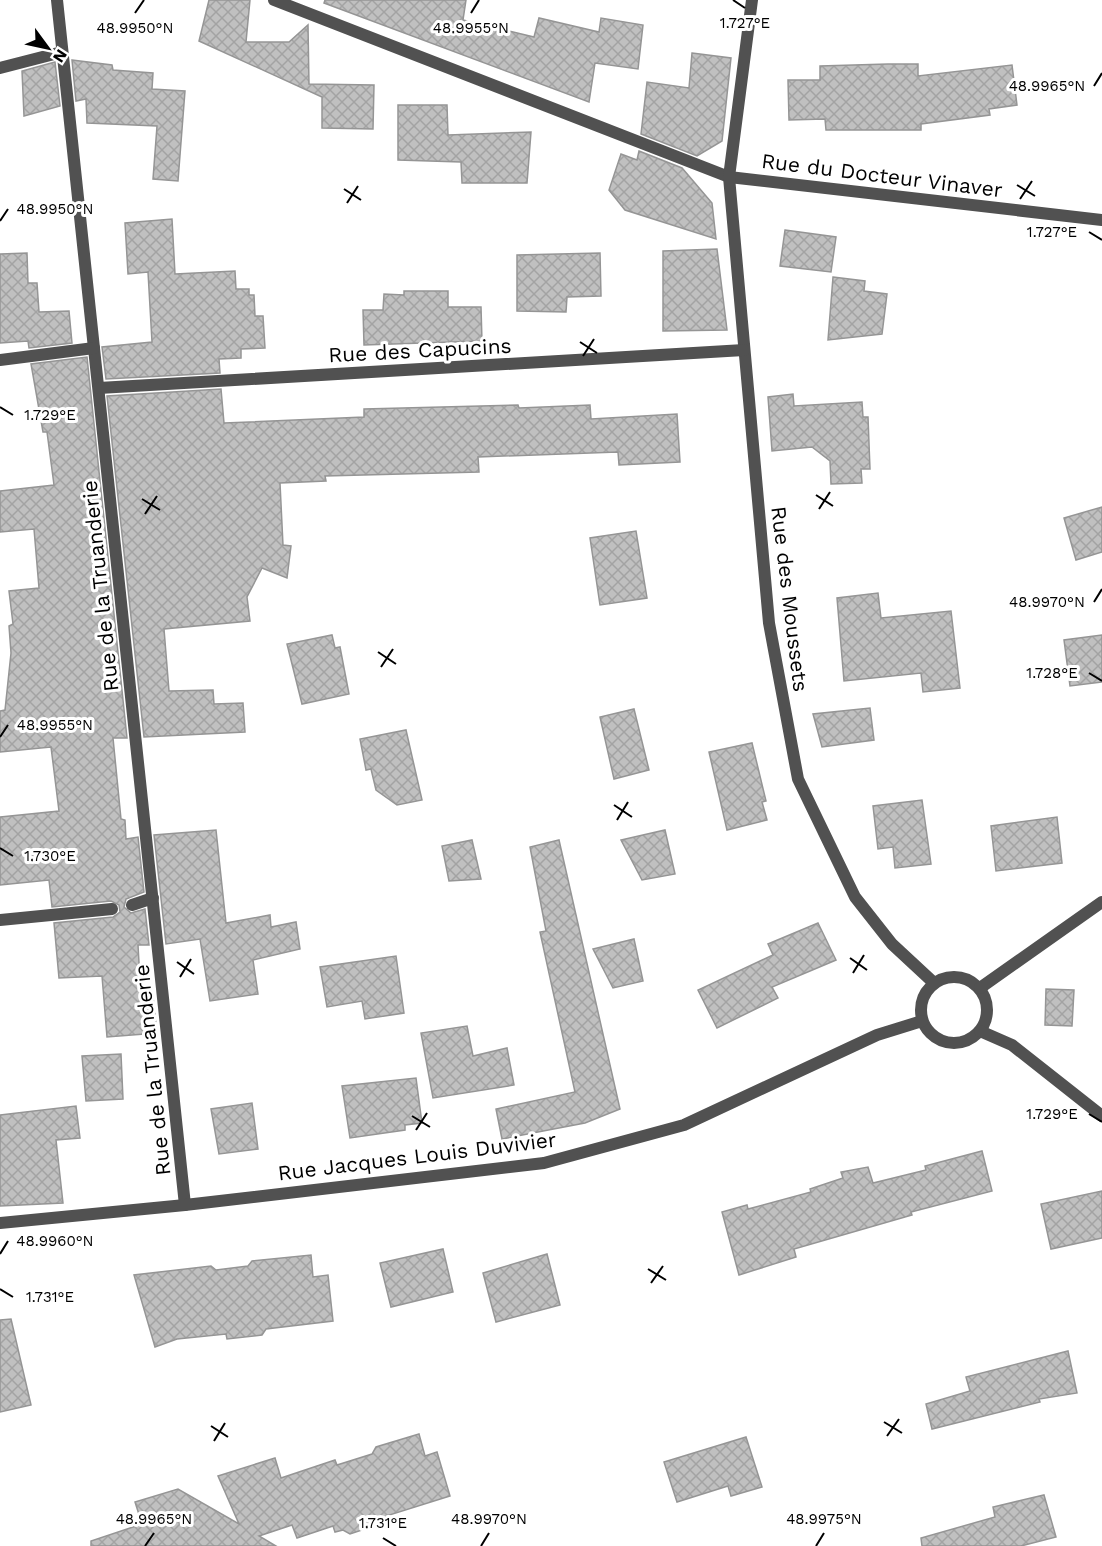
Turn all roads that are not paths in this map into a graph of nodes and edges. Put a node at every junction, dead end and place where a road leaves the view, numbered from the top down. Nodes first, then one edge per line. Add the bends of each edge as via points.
1 (57, 0) edge
2 (274, 0) edge
3 (752, 0) edge
4 (62, 52) junction
5 (0, 68) edge
6 (729, 177) junction
7 (1102, 220) edge
8 (94, 348) junction
9 (744, 350) junction
10 (0, 360) edge
11 (99, 388) junction
12 (153, 898) junction
13 (1102, 902) edge
14 (132, 904) dead end
15 (112, 909) dead end
16 (0, 920) edge
17 (934, 983) junction
18 (980, 988) junction
19 (922, 1021) junction
20 (980, 1031) junction
21 (1102, 1116) edge
22 (185, 1205) junction
23 (0, 1223) edge

1 - 4 street, Rue de la Truanderie
2 - 6 street, Rue du Docteur Vinaver
3 - 6 street, Rue des Moussets
4 - 5 street
4 - 8 street, Rue de la Truanderie
6 - 7 street, Rue du Docteur Vinaver
6 - 9 street, Rue des Moussets
8 - 10 street
8 - 11 street, Rue de la Truanderie
9 - 11 street, Rue des Capucins
9 - 17 street, Rue des Moussets via 769,623 798,779 855,897 892,944
11 - 12 street, Rue de la Truanderie
12 - 14 street
12 - 22 street, Rue de la Truanderie
13 - 18 street
15 - 16 street
17 - 18 street via 958,977
17 - 19 street via 925,994
18 - 20 street via 987,1010
19 - 20 street via 942,1041 962,1042
19 - 22 street, Rue Jacques Louis Duvivier via 877,1035 684,1125 544,1163
20 - 21 street via 1012,1045
22 - 23 street, Rue Jacques Louis Duvivier

